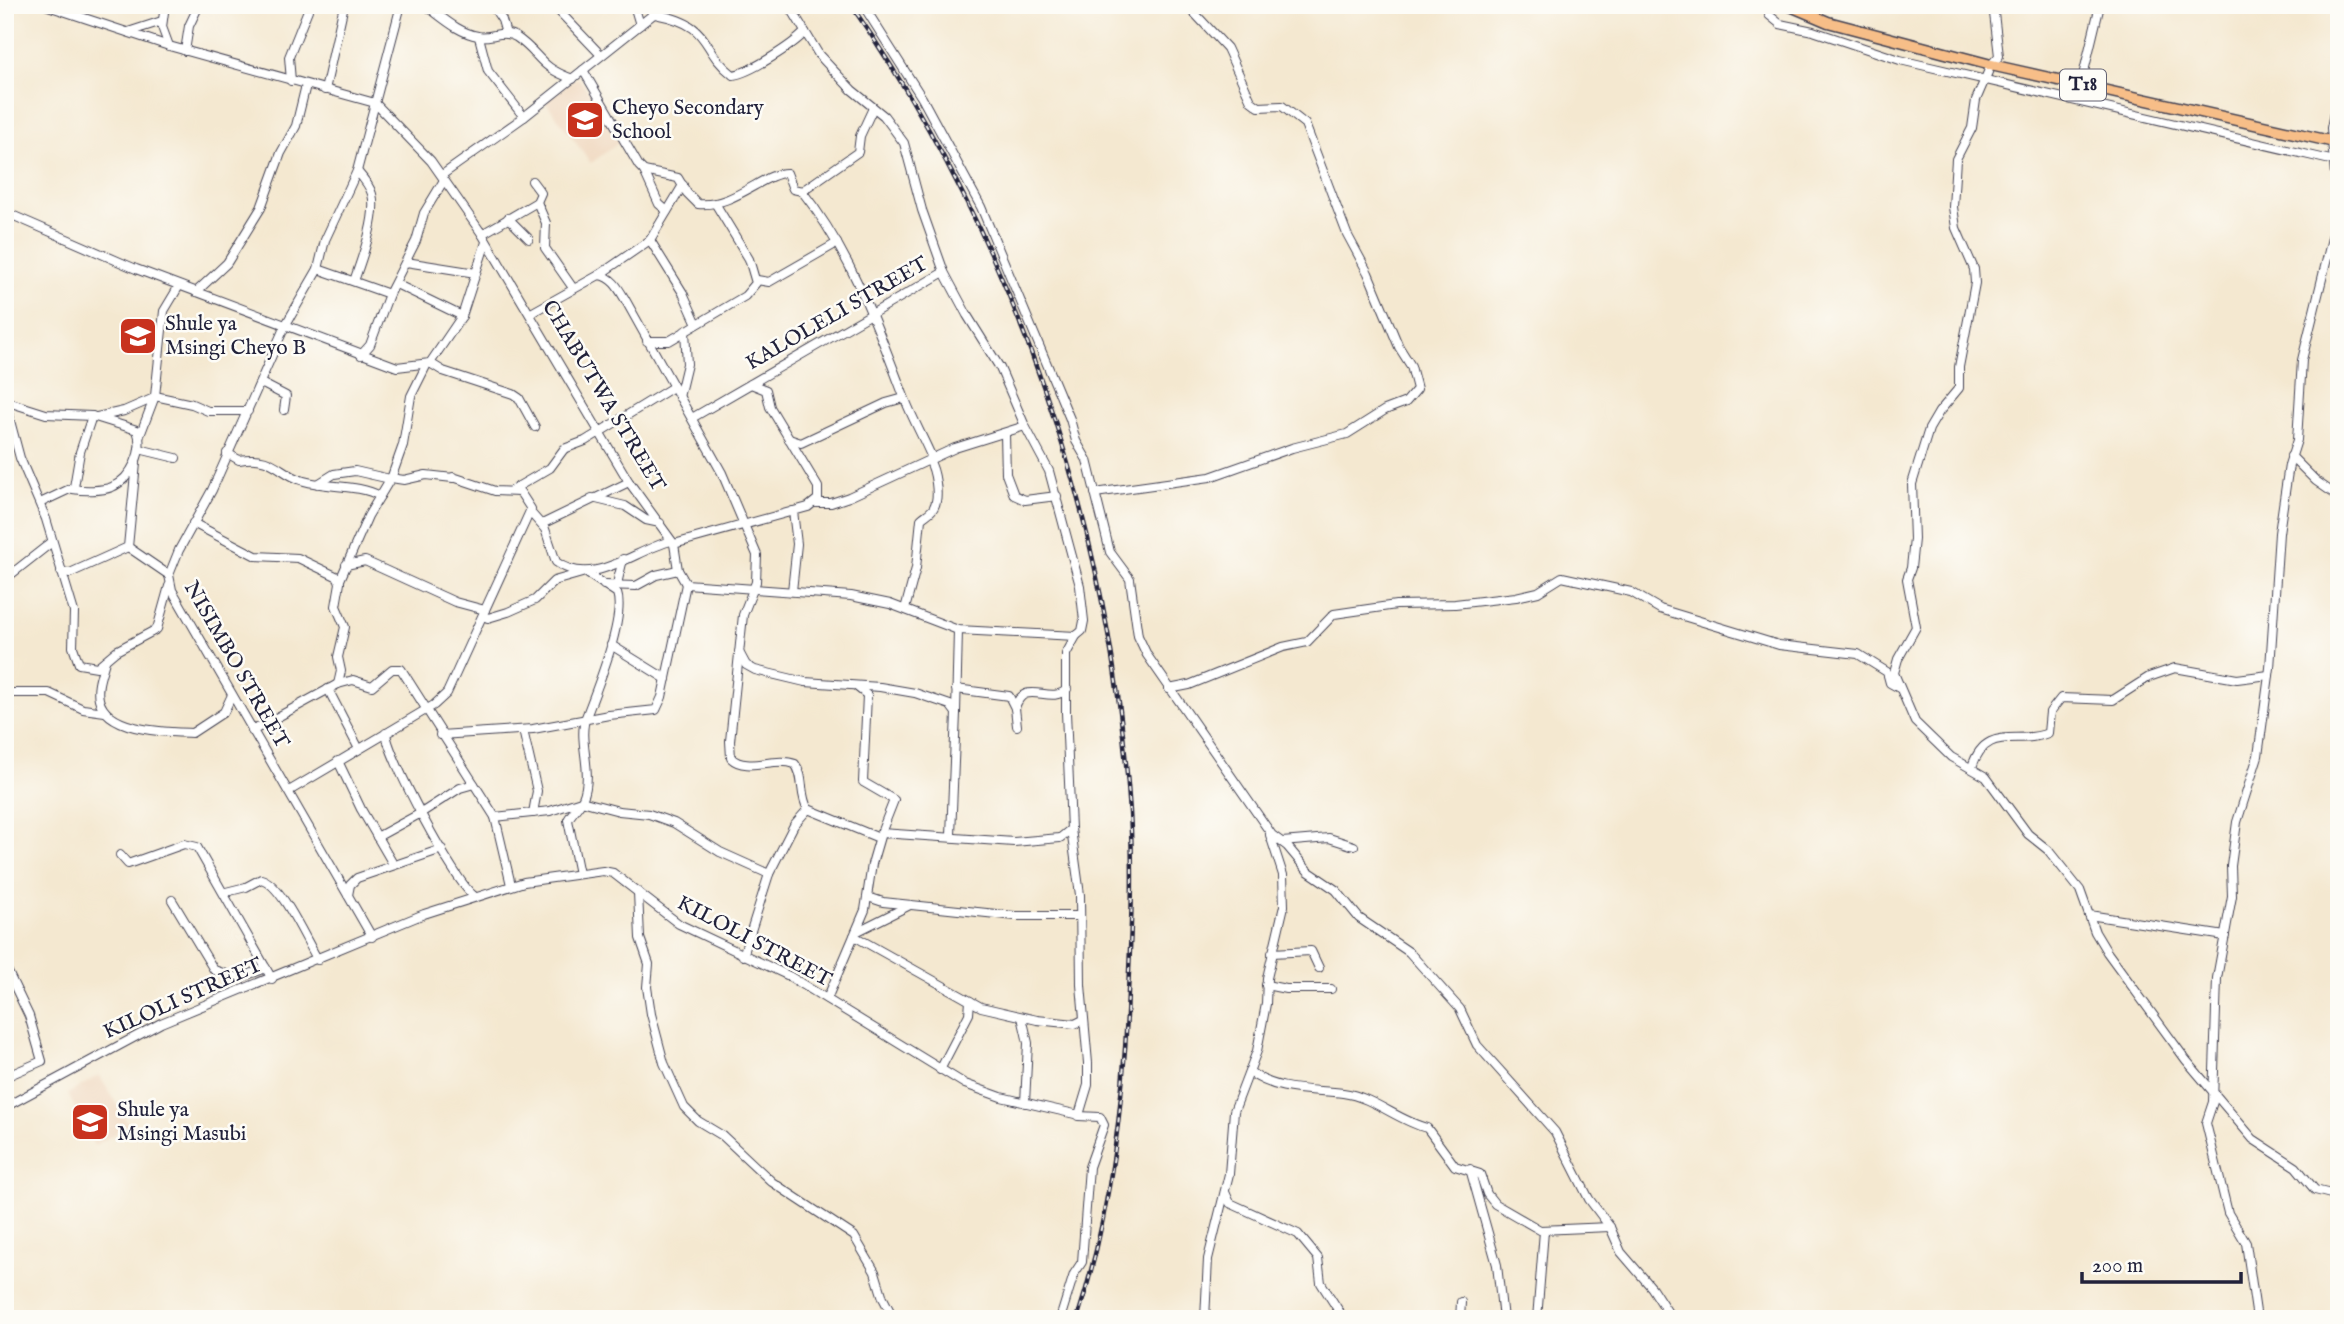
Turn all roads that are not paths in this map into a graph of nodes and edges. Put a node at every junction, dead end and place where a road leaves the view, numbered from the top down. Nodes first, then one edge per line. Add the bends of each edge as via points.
1 (45, 5) edge
2 (164, 5) edge
3 (199, 5) edge
4 (310, 5) edge
5 (344, 5) edge
6 (401, 5) edge
7 (425, 5) edge
8 (492, 5) edge
9 (553, 5) edge
10 (634, 5) edge
11 (665, 5) edge
12 (789, 5) edge
13 (863, 5) edge
14 (1187, 5) edge
15 (1788, 5) edge
16 (1986, 5) edge
17 (1993, 5) edge
18 (2100, 5) edge
19 (655, 14) junction
20 (1769, 15) dead end
21 (1993, 18) junction
22 (162, 21) junction
23 (640, 25) junction
24 (805, 32) junction
25 (128, 33) junction
26 (506, 34) junction
27 (479, 37) junction
28 (169, 47) junction
29 (185, 51) junction
30 (600, 54) junction
31 (288, 65) junction
32 (1991, 65) junction
33 (583, 69) junction
34 (272, 76) junction
35 (573, 79) junction
36 (291, 81) junction
37 (1985, 81) junction
38 (2081, 84) junction
39 (306, 85) junction
40 (2339, 88) edge
41 (325, 90) junction
42 (375, 103) junction
43 (873, 108) junction
44 (524, 117) junction
45 (2335, 142) edge
46 (2336, 161) edge
47 (357, 171) junction
48 (644, 171) junction
49 (443, 178) junction
50 (532, 181) dead end
51 (683, 185) junction
52 (802, 191) junction
53 (537, 202) junction
54 (715, 203) junction
55 (667, 211) junction
56 (5, 212) edge
57 (508, 218) junction
58 (484, 238) junction
59 (529, 240) dead end
60 (650, 240) junction
61 (837, 243) junction
62 (406, 262) junction
63 (318, 269) junction
64 (944, 271) junction
65 (476, 273) junction
66 (599, 275) junction
67 (757, 280) junction
68 (354, 281) junction
69 (396, 284) junction
70 (179, 286) junction
71 (573, 288) junction
72 (196, 292) junction
73 (389, 294) junction
74 (531, 313) junction
75 (873, 313) junction
76 (462, 316) junction
77 (697, 324) junction
78 (285, 326) junction
79 (685, 331) junction
80 (647, 341) junction
81 (669, 341) junction
82 (362, 355) junction
83 (655, 355) junction
84 (428, 363) junction
85 (774, 370) junction
86 (261, 383) junction
87 (751, 384) junction
88 (673, 387) junction
89 (766, 390) junction
90 (154, 397) junction
91 (904, 398) junction
92 (679, 399) junction
93 (5, 402) edge
94 (284, 410) dead end
95 (248, 411) junction
96 (93, 417) junction
97 (692, 418) junction
98 (1025, 426) junction
99 (535, 427) dead end
100 (600, 429) junction
101 (1005, 434) junction
102 (139, 438) junction
103 (789, 439) junction
104 (801, 443) junction
105 (139, 449) junction
106 (227, 453) junction
107 (798, 456) junction
108 (2291, 456) junction
109 (176, 458) dead end
110 (930, 459) junction
111 (136, 463) junction
112 (391, 478) junction
113 (629, 482) junction
114 (318, 484) junction
115 (73, 489) junction
116 (512, 490) junction
117 (1094, 494) junction
118 (380, 496) junction
119 (1057, 496) junction
120 (2339, 497) edge
121 (592, 498) junction
122 (40, 503) junction
123 (816, 503) junction
124 (530, 512) junction
125 (793, 512) junction
126 (541, 522) junction
127 (193, 523) junction
128 (660, 523) junction
129 (745, 525) junction
130 (524, 526) junction
131 (52, 542) junction
132 (673, 543) junction
133 (357, 544) junction
134 (128, 547) junction
135 (623, 559) junction
136 (365, 561) junction
137 (346, 565) junction
138 (678, 570) junction
139 (61, 572) junction
140 (586, 573) junction
141 (169, 575) junction
142 (5, 579) edge
143 (340, 580) junction
144 (618, 584) junction
145 (686, 584) junction
146 (604, 585) junction
147 (169, 586) junction
148 (753, 588) junction
149 (792, 591) junction
150 (905, 609) junction
151 (484, 613) junction
152 (958, 630) junction
153 (1076, 636) junction
154 (611, 645) junction
155 (739, 651) junction
156 (105, 662) junction
157 (2269, 675) junction
158 (666, 679) junction
159 (338, 684) junction
160 (855, 686) junction
161 (328, 688) junction
162 (956, 689) junction
163 (1067, 689) junction
164 (1169, 689) junction
165 (1899, 689) junction
166 (5, 693) edge
167 (231, 696) junction
168 (1016, 708) junction
169 (425, 710) junction
170 (105, 712) junction
171 (956, 713) junction
172 (585, 719) junction
173 (1017, 726) dead end
174 (523, 730) junction
175 (252, 731) junction
176 (386, 733) junction
177 (440, 735) junction
178 (359, 749) junction
179 (338, 761) junction
180 (1972, 767) junction
181 (474, 784) junction
182 (289, 790) junction
183 (581, 801) junction
184 (808, 809) junction
185 (422, 813) junction
186 (533, 813) junction
187 (495, 817) junction
188 (1071, 829) junction
189 (1270, 832) junction
190 (951, 835) junction
191 (880, 836) junction
192 (377, 837) junction
193 (1282, 842) junction
194 (1354, 846) dead end
195 (442, 849) junction
196 (120, 855) dead end
197 (393, 864) junction
198 (579, 874) junction
199 (769, 874) junction
200 (511, 885) junction
201 (226, 892) junction
202 (638, 892) junction
203 (348, 895) junction
204 (474, 896) junction
205 (868, 897) junction
206 (172, 900) dead end
207 (910, 905) junction
208 (2089, 915) junction
209 (1080, 916) junction
210 (855, 934) junction
211 (2225, 936) junction
212 (372, 937) junction
213 (1272, 953) junction
214 (743, 956) junction
215 (318, 960) junction
216 (5, 966) edge
217 (266, 968) junction
218 (1319, 968) dead end
219 (272, 979) junction
220 (1266, 985) junction
221 (1331, 989) dead end
222 (827, 999) junction
223 (970, 1001) junction
224 (1022, 1017) junction
225 (1083, 1020) junction
226 (940, 1070) junction
227 (1250, 1072) junction
228 (5, 1077) edge
229 (2213, 1088) junction
230 (1025, 1103) junction
231 (5, 1107) edge
232 (1078, 1116) junction
233 (1470, 1169) junction
234 (1225, 1192) junction
235 (2339, 1196) edge
236 (1610, 1227) junction
237 (1544, 1231) junction
238 (1461, 1302) dead end
239 (894, 1319) edge
240 (1060, 1319) edge
241 (1205, 1319) edge
242 (1344, 1319) edge
243 (1460, 1319) edge
244 (1503, 1319) edge
245 (1537, 1319) edge
246 (1672, 1319) edge
247 (2257, 1319) edge

1 - 25 street
2 - 22 street
3 - 29 street
4 - 31 street
5 - 41 street
6 - 42 street, NISIMBO STREET
7 - 27 street
8 - 26 street
9 - 30 street
10 - 23 street
11 - 19 street
12 - 24 street, KALOLELI STREET
13 - 117 street via 926,104 997,240 1087,460
14 - 117 street via 1227,48 1251,102 1259,107 1282,106 1305,124 1347,234 1408,360 1417,389 1406,402 1347,434 1210,478
15 - 32 highway, T18 via 1828,22
16 - 21 street
17 - 21 street
18 - 38 street
19 - 23 street
19 - 24 street via 697,29 733,75
20 - 37 street via 1780,24
21 - 32 street via 2000,53
22 - 25 street
22 - 28 street
23 - 30 street
24 - 43 street, KALOLELI STREET via 828,65
25 - 28 street
26 - 27 street
26 - 35 street via 516,37 544,66
27 - 44 street via 488,71
28 - 29 street
29 - 34 street
30 - 33 street
31 - 34 street
31 - 36 street
32 - 37 street
32 - 38 highway, T18
33 - 35 street
33 - 48 street
34 - 36 street
35 - 44 street
36 - 39 street
37 - 46 street
37 - 165 street via 1973,107 1972,128 1956,159 1953,207 1956,228 1976,278 1959,388 1929,429 1912,484 1914,539 1907,579 1916,627 1896,664
38 - 45 highway, T18
39 - 41 street
39 - 72 street via 296,127 261,208 227,263
40 - 45 street via 2331,123
41 - 42 street
42 - 47 street, NISIMBO STREET
42 - 49 street, CHABUTWA STREET
43 - 52 street via 858,152
43 - 64 street, KALOLELI STREET via 904,143
44 - 49 street
45 - 46 street
46 - 108 street via 2335,226 2302,360 2298,432
47 - 63 street, NISIMBO STREET via 325,240
47 - 68 street via 373,201
48 - 51 street via 674,176
48 - 55 street
49 - 58 street, CHABUTWA STREET
49 - 62 street
50 - 53 street via 541,193
51 - 54 street via 698,204
51 - 55 street
52 - 54 street via 793,189 783,172
52 - 61 street
53 - 57 street
53 - 71 street via 545,223 545,248
54 - 67 street
55 - 60 street
56 - 70 street
57 - 58 street
57 - 59 street
58 - 65 street
58 - 74 street, CHABUTWA STREET
60 - 66 street
60 - 77 street
61 - 67 street via 769,282
61 - 75 street
62 - 65 street
62 - 69 street
63 - 68 street
63 - 78 street, NISIMBO STREET
64 - 75 street, KALOLELI STREET
64 - 98 street via 1000,368
65 - 76 street
66 - 71 street
66 - 80 street via 616,285
67 - 77 street via 745,296
68 - 73 street
69 - 73 street
69 - 76 street
70 - 72 street
70 - 90 street via 164,311
71 - 74 street
72 - 78 street
73 - 82 street
74 - 100 street, CHABUTWA STREET
75 - 85 street, KALOLELI STREET
75 - 91 street
76 - 84 street
77 - 79 street
78 - 82 street
78 - 86 street, NISIMBO STREET
79 - 81 street
79 - 92 street via 687,364
80 - 81 street
80 - 83 street
81 - 83 street
82 - 84 street via 390,366
83 - 88 street
84 - 99 street via 513,394
84 - 112 street via 411,396
85 - 87 street, KALOLELI STREET
85 - 89 street
86 - 94 street via 286,396
86 - 95 street, NISIMBO STREET
87 - 89 street
87 - 97 street, KALOLELI STREET
88 - 92 street
88 - 100 street
89 - 103 street via 770,407
90 - 95 street via 208,411
90 - 96 street via 124,411
90 - 102 street
91 - 104 street
91 - 110 street
92 - 97 street
93 - 96 street via 46,414
93 - 122 street via 20,458
95 - 106 street, NISIMBO STREET
96 - 102 street via 134,428
96 - 115 street
97 - 129 street
98 - 101 street
98 - 119 street
100 - 113 street, CHABUTWA STREET
100 - 116 street via 564,449 550,468
101 - 110 street
101 - 119 street via 1006,474 1014,495 1025,500
102 - 105 street
103 - 104 street
103 - 107 street
104 - 107 street
105 - 109 street
105 - 111 street
106 - 114 street via 239,460 253,457 281,466
106 - 127 street, NISIMBO STREET
107 - 123 street via 818,487
108 - 120 street
108 - 157 street via 2279,533
110 - 123 street via 849,497
110 - 150 street via 936,503 921,519 916,568
111 - 115 street via 111,487
111 - 134 street
112 - 114 street via 355,471 331,475
112 - 116 street via 453,477 484,489
112 - 118 street
113 - 121 street
113 - 128 street, CHABUTWA STREET
114 - 118 street
115 - 122 street
116 - 124 street via 526,498
117 - 164 street via 1110,552 1130,579 1141,644
118 - 133 street
119 - 153 street via 1082,597 1084,627
121 - 126 street via 567,514
121 - 128 street via 622,505
122 - 131 street
123 - 125 street
124 - 126 street
124 - 130 street
125 - 129 street
125 - 149 street via 796,571
126 - 130 street
126 - 140 street via 556,562
127 - 141 street, NISIMBO STREET
127 - 143 street via 256,556 298,558
128 - 132 street, CHABUTWA STREET
129 - 132 street
129 - 148 street via 758,564
130 - 151 street
131 - 139 street
131 - 142 street
132 - 135 street
132 - 138 street, CHABUTWA STREET
133 - 136 street
133 - 137 street
134 - 139 street via 70,573
134 - 141 street
135 - 140 street
135 - 144 street
136 - 137 street
136 - 151 street
137 - 143 street
138 - 144 street via 636,586
138 - 145 street, CHABUTWA STREET
139 - 156 street via 75,618 75,657 86,667
140 - 146 street
140 - 151 street via 554,581 535,600 508,612 488,618
141 - 147 street, NISIMBO STREET
143 - 159 street via 336,606 345,627
144 - 146 street
145 - 148 street
145 - 158 street
146 - 154 street via 619,597
147 - 156 street via 157,629
147 - 167 street, NISIMBO STREET
148 - 149 street
148 - 155 street via 743,615
149 - 150 street via 850,596
150 - 152 street
151 - 169 street via 447,693
152 - 153 street
152 - 162 street
153 - 163 street via 1066,654
154 - 158 street
154 - 172 street
155 - 160 street via 746,666 755,670 805,682
155 - 184 street via 731,758 741,764 795,764
156 - 170 street via 99,696
157 - 180 street via 2231,679 2175,668 2149,677 2113,700 2061,698 2050,712 2048,733 2003,737 1989,743 1979,751
157 - 211 street via 2258,757 2237,822
158 - 172 street via 656,710
159 - 161 street
159 - 169 street via 353,680 372,686 392,669 401,669
160 - 171 street via 915,693 950,705
160 - 191 street via 868,699 863,782 894,800
161 - 175 street
161 - 178 street
162 - 168 street via 1009,696
162 - 171 street
163 - 168 street via 1059,695 1024,694
163 - 188 street
164 - 165 street via 1307,642 1334,614 1516,597 1544,589 1562,577 1631,592 1660,609 1779,645 1860,655 1887,672 1890,683
164 - 189 street
165 - 180 street via 1919,727 1951,757
166 - 170 street via 49,693 83,709
167 - 170 street via 224,712 192,733 120,722
167 - 175 street, NISIMBO STREET
168 - 173 street
169 - 176 street
169 - 177 street
171 - 190 street
172 - 174 street
172 - 183 street via 588,773
174 - 177 street
174 - 186 street via 536,782
175 - 182 street, NISIMBO STREET
176 - 178 street
176 - 185 street
177 - 181 street
178 - 179 street
179 - 182 street
179 - 192 street
180 - 208 street via 1989,780 2026,831 2047,848 2074,882
181 - 185 street
181 - 187 street
182 - 203 street, NISIMBO STREET
183 - 186 street
183 - 198 street via 568,827
183 - 199 street via 664,818 720,852
184 - 191 street
184 - 199 street via 794,825
185 - 192 street
185 - 195 street
186 - 187 street
187 - 200 street
188 - 190 street via 1060,838 1014,842
188 - 209 street
189 - 193 street
189 - 213 street via 1284,882 1283,912
190 - 191 street
191 - 205 street
192 - 197 street
193 - 194 street via 1329,838
193 - 236 street via 1304,868 1336,890 1353,914 1409,952 1460,1009 1477,1045 1555,1132 1589,1199
195 - 197 street
195 - 204 street via 464,888
196 - 201 street via 128,864 191,844
197 - 203 street via 357,878
198 - 200 street, KILOLI STREET
198 - 202 street, KILOLI STREET via 608,872
199 - 214 street
200 - 204 street, KILOLI STREET
201 - 215 street via 261,879 273,886
201 - 217 street
202 - 214 street, KILOLI STREET via 668,918
202 - 239 street via 651,1014 664,1063 681,1101 689,1113 723,1136 772,1182 854,1237 875,1272
203 - 212 street, NISIMBO STREET
204 - 212 street, KILOLI STREET
205 - 207 street
205 - 210 street
206 - 217 street via 214,970 239,978
207 - 209 street via 1009,916
207 - 210 street
208 - 211 street
208 - 229 street via 2107,952 2189,1064
209 - 225 street
210 - 222 street
210 - 223 street
211 - 229 street via 2217,978
212 - 215 street, KILOLI STREET
213 - 218 street via 1311,951
213 - 220 street
214 - 222 street, KILOLI STREET
215 - 219 street, KILOLI STREET
216 - 228 street via 29,1016 42,1061
217 - 219 street
219 - 231 street, KILOLI STREET via 161,1023
220 - 221 street
220 - 227 street via 1262,1031
222 - 226 street, KILOLI STREET
223 - 224 street
223 - 226 street via 969,1014
224 - 225 street via 1075,1024
224 - 230 street via 1028,1042
225 - 232 street via 1088,1083
226 - 230 street, KILOLI STREET via 977,1090
227 - 233 street via 1283,1087 1343,1093 1374,1102 1427,1128 1455,1166
227 - 234 street via 1234,1111
229 - 235 street via 2253,1139 2295,1167 2315,1190
229 - 247 street via 2207,1131 2228,1213 2246,1243
230 - 232 street, KILOLI STREET
232 - 240 street, KILOLI STREET via 1100,1117 1104,1125 1088,1167 1083,1259
233 - 237 street via 1480,1174 1495,1204
233 - 244 street via 1497,1265
234 - 241 street via 1208,1259
234 - 242 street via 1230,1203 1298,1234 1318,1259 1321,1283
236 - 237 street
236 - 246 street via 1620,1252
237 - 245 street
238 - 243 street

